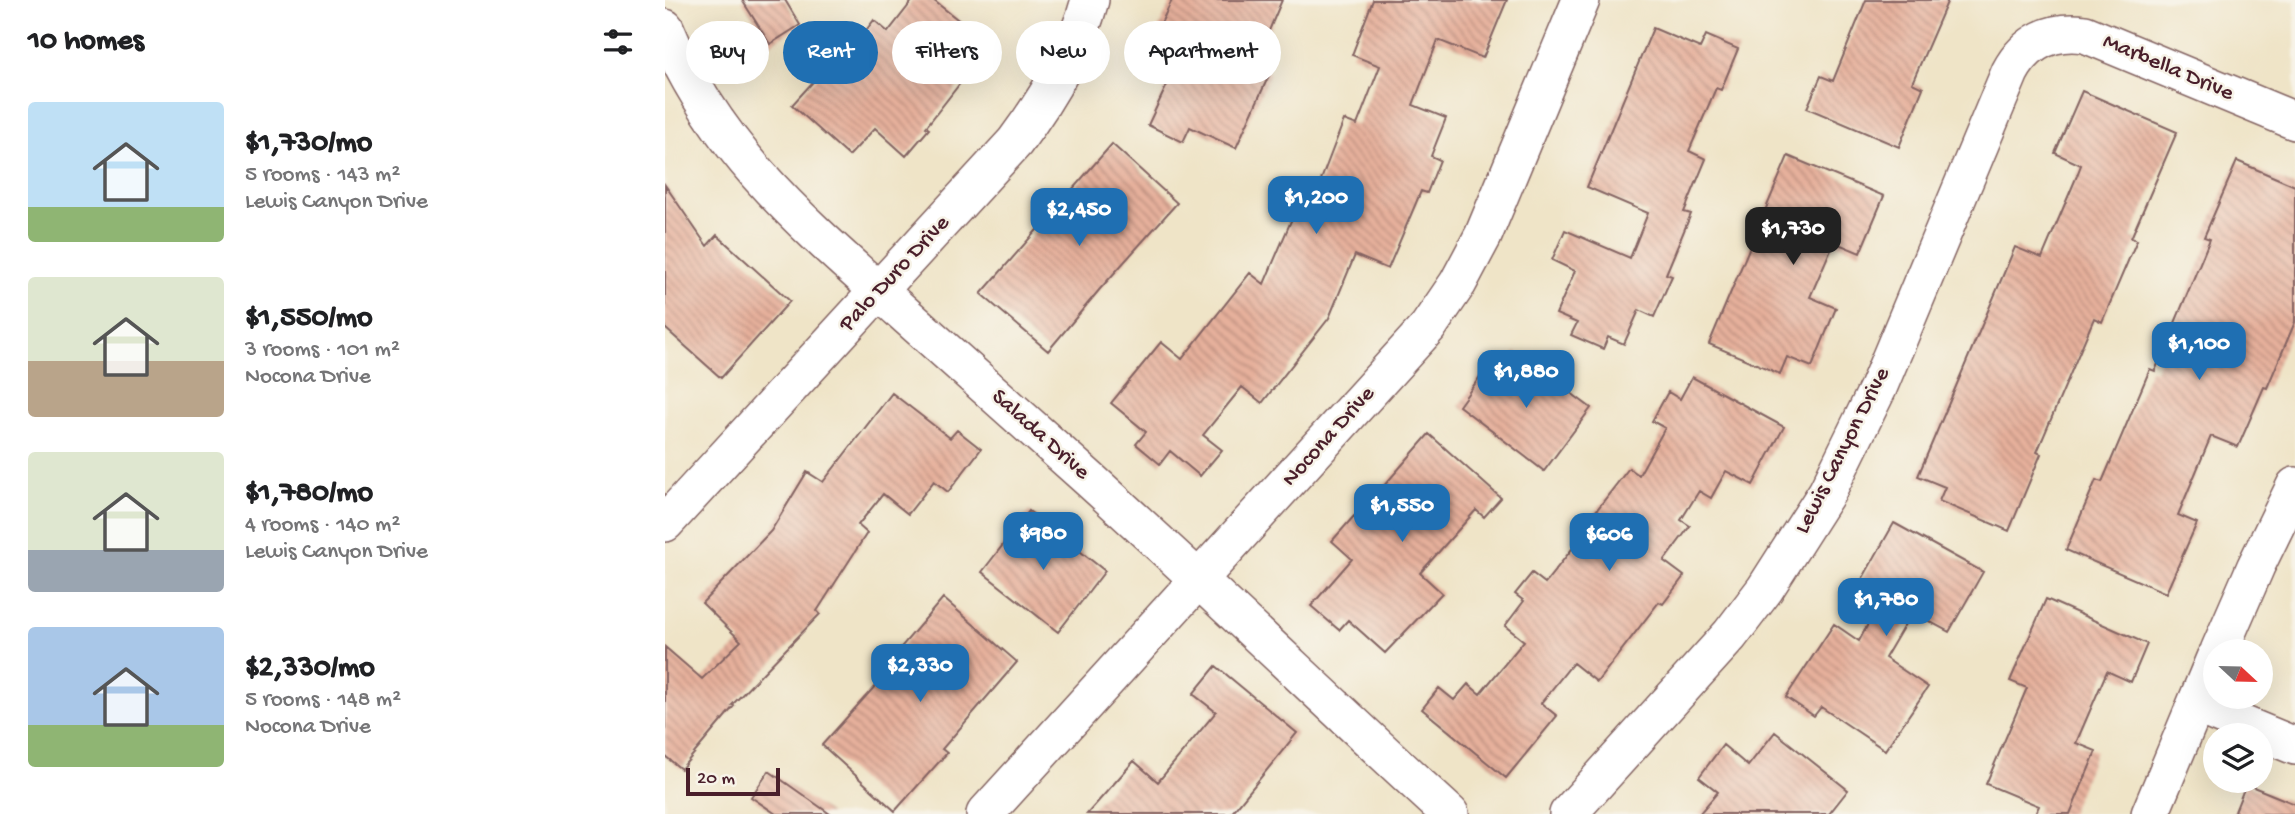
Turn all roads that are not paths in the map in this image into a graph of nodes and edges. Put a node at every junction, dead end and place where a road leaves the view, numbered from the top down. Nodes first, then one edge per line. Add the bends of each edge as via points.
1 (1090, 0) edge
2 (1581, 0) edge
3 (665, 29) edge
4 (2038, 40) joint
5 (2295, 121) edge
6 (879, 292) junction
7 (2295, 486) edge
8 (665, 523) edge
9 (1200, 579) junction
10 (2223, 639) edge
11 (2203, 688) edge
12 (2196, 705) junction
13 (2295, 746) edge
14 (985, 814) edge
15 (1450, 814) edge
16 (1568, 814) edge
17 (2150, 814) edge

1 - 6 street, Palo Duro Drive via 1061,71 1023,131
2 - 9 street, Nocona Drive via 1483,236 1443,306 1411,348
3 - 6 street, Salada Drive via 707,109 749,166
4 - 5 street, Marbella Drive via 2066,32 2085,34
4 - 16 street, Lewis Canyon Drive via 2021,53 2010,72 1873,399 1827,492 1730,635
6 - 8 street, Palo Duro Drive
6 - 9 street, Salada Drive
7 - 10 street
9 - 14 street, Nocona Drive
9 - 15 street, Salada Drive
11 - 12 street
12 - 13 street
12 - 17 street

